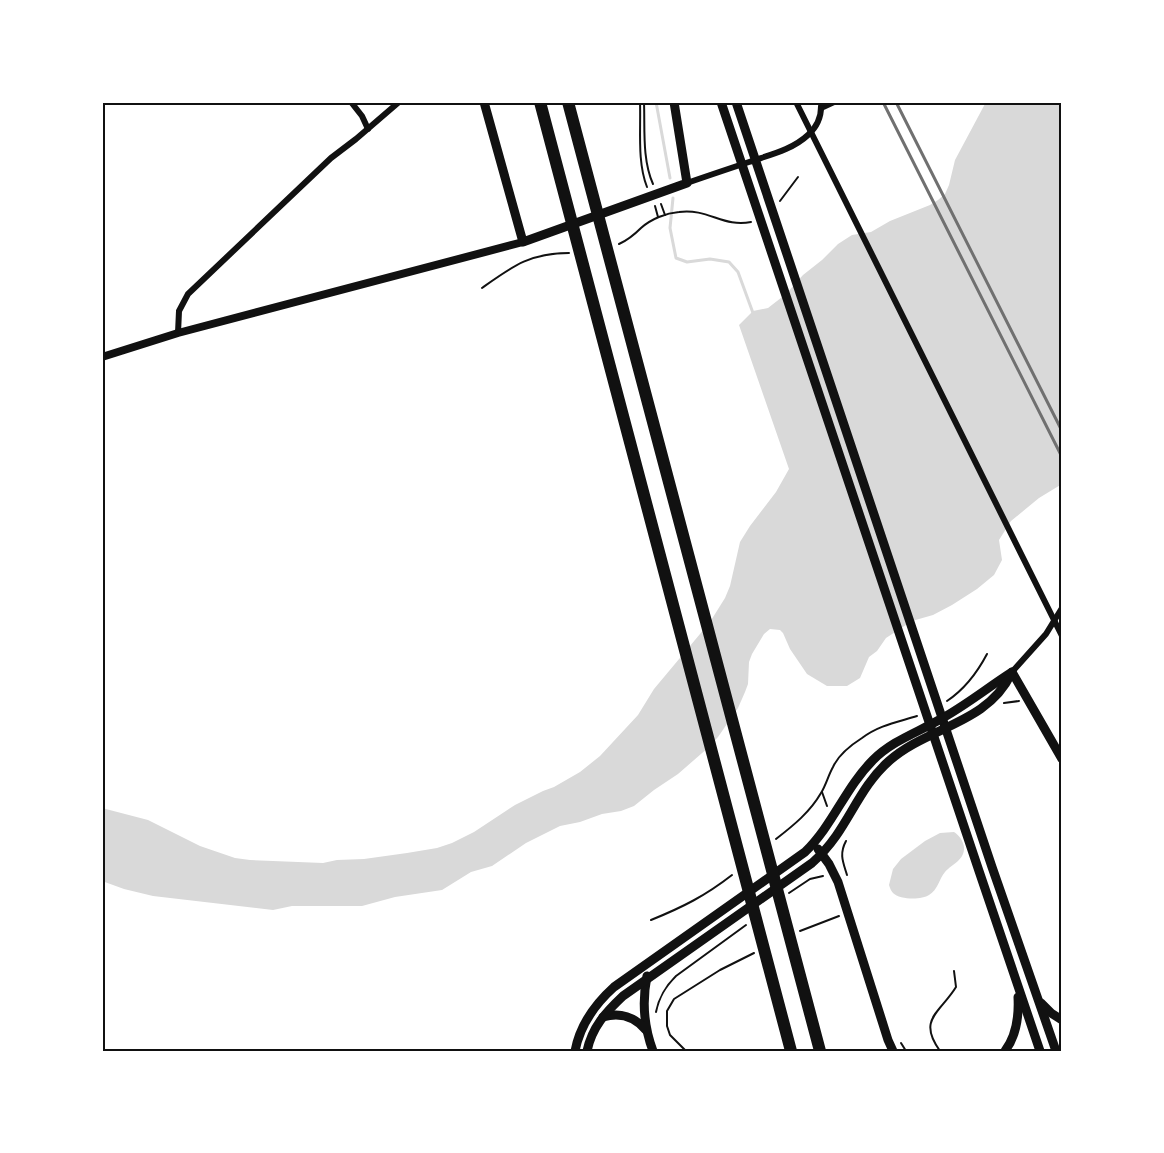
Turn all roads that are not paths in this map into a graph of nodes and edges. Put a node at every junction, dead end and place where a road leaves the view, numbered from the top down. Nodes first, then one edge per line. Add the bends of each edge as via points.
1 (351, 102) edge
2 (399, 102) edge
3 (484, 102) edge
4 (540, 102) edge
5 (568, 102) edge
6 (674, 102) edge
7 (796, 102) edge
8 (834, 102) edge
9 (737, 104) edge
10 (821, 105) edge
11 (722, 106) edge
12 (368, 129) junction
13 (687, 183) junction
14 (523, 242) junction
15 (178, 333) junction
16 (102, 357) edge
17 (1062, 608) edge
18 (1062, 636) edge
19 (1012, 672) junction
20 (1062, 759) edge
21 (813, 844) junction
22 (822, 854) junction
23 (651, 962) junction
24 (647, 979) junction
25 (1016, 982) junction
26 (1037, 998) junction
27 (602, 1018) junction
28 (1062, 1020) edge
29 (646, 1030) junction
30 (575, 1051) edge
31 (587, 1051) edge
32 (653, 1051) edge
33 (791, 1051) edge
34 (820, 1051) edge
35 (893, 1051) edge
36 (1005, 1051) edge
37 (1040, 1051) edge
38 (1056, 1051) edge

1 - 12 street
2 - 12 street
3 - 14 main road
4 - 33 highway
5 - 34 highway
6 - 13 main road
7 - 18 street
8 - 10 street
9 - 26 main road
10 - 13 street via 813,129 792,146
11 - 25 main road
12 - 15 street via 331,158 188,294 179,311
13 - 14 main road
14 - 15 street
15 - 16 street
17 - 19 street via 1046,634
19 - 20 main road
19 - 21 main road via 960,708 884,750 857,778
19 - 22 main road via 1001,691 978,711 916,742 885,765
21 - 22 main road
21 - 23 main road
22 - 24 main road
22 - 35 main road via 834,872
23 - 24 main road
23 - 30 main road via 614,987 595,1006 584,1023
24 - 27 main road
24 - 29 main road
25 - 36 main road via 1016,1027
25 - 37 main road
26 - 28 main road
26 - 38 main road
27 - 29 main road via 625,1016
27 - 31 main road
29 - 32 main road

